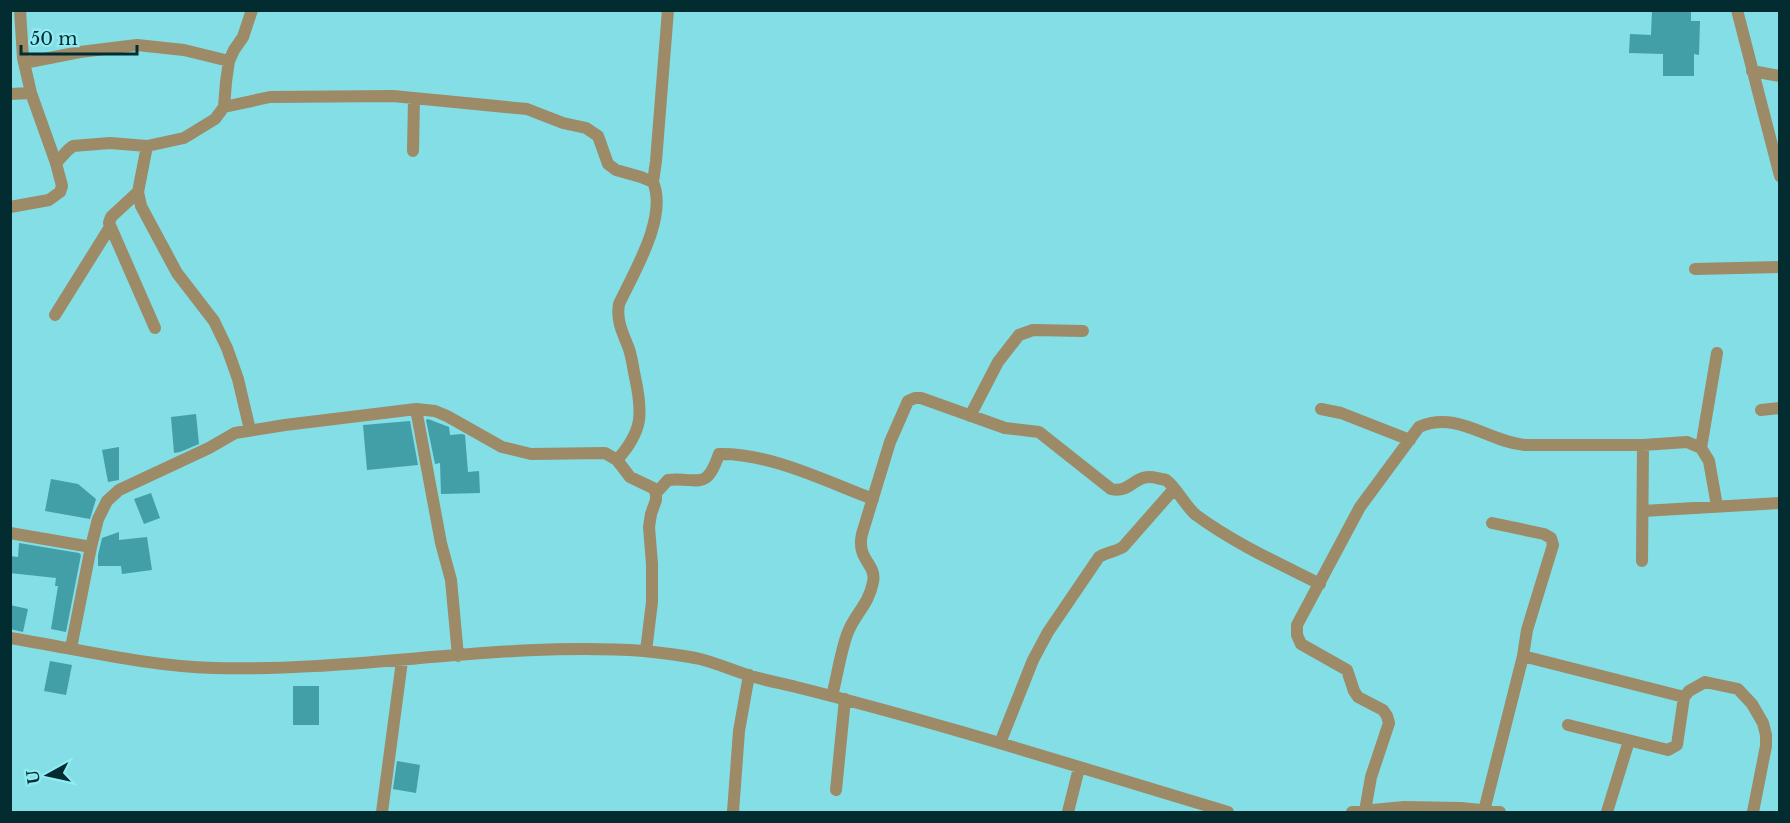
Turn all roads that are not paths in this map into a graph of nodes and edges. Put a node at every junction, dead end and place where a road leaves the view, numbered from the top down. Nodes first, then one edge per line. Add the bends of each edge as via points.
1 (20, 10) edge
2 (252, 10) edge
3 (668, 10) edge
4 (1737, 10) edge
5 (230, 61) junction
6 (24, 63) junction
7 (1752, 71) junction
8 (1779, 76) edge
9 (31, 93) junction
10 (10, 94) edge
11 (414, 98) junction
12 (224, 107) junction
13 (147, 146) junction
14 (413, 151) dead end
15 (56, 163) junction
16 (1779, 176) edge
17 (652, 182) junction
18 (138, 192) junction
19 (10, 207) edge
20 (110, 227) junction
21 (1779, 267) edge
22 (1695, 269) dead end
23 (55, 315) dead end
24 (155, 328) dead end
25 (1083, 331) dead end
26 (1717, 352) dead end
27 (1779, 408) edge
28 (416, 409) junction
29 (1321, 409) dead end
30 (1761, 410) dead end
31 (970, 416) junction
32 (250, 430) junction
33 (1410, 440) junction
34 (1643, 445) junction
35 (1701, 448) junction
36 (617, 460) junction
37 (1174, 489) junction
38 (656, 493) junction
39 (873, 499) junction
40 (1779, 503) edge
41 (1717, 506) junction
42 (1643, 510) junction
43 (1492, 523) dead end
44 (10, 533) edge
45 (91, 547) junction
46 (1642, 561) dead end
47 (1320, 584) junction
48 (10, 638) edge
49 (71, 648) junction
50 (646, 651) junction
51 (458, 656) junction
52 (1523, 656) junction
53 (402, 661) junction
54 (749, 675) junction
55 (832, 696) junction
56 (1684, 697) junction
57 (845, 699) junction
58 (1568, 726) dead end
59 (1629, 741) junction
60 (1000, 743) junction
61 (1079, 768) junction
62 (836, 790) dead end
63 (1403, 810) edge
64 (1484, 811) edge
65 (1358, 812) edge
66 (382, 813) edge
67 (733, 813) edge
68 (1068, 813) edge
69 (1228, 813) edge
70 (1500, 813) edge
71 (1607, 813) edge
72 (1753, 813) edge

1 - 6 street
2 - 5 street
3 - 17 street
4 - 7 street
5 - 6 street via 184,50 137,45
5 - 12 street
6 - 9 street
7 - 8 street
7 - 16 street
9 - 10 street
9 - 15 street
11 - 12 street via 289,96
11 - 14 street
11 - 17 street via 527,109 586,128 598,136 608,164
12 - 13 street via 215,120 184,138
13 - 15 street via 73,146
13 - 18 street
15 - 19 street via 60,192 49,200
17 - 36 street via 657,214 617,316 630,353 641,406 633,440
18 - 20 street via 111,217
18 - 32 street via 145,215 177,273 214,321 227,348
20 - 23 street
20 - 24 street
21 - 22 street
25 - 31 street via 1033,330 1019,335 998,362
26 - 35 street
27 - 30 street
28 - 32 street
28 - 36 street via 447,416 501,447 531,454 604,453
28 - 51 street via 451,580
29 - 33 street
31 - 37 street via 1005,428 1038,432 1111,489 1128,488 1146,477 1166,480
31 - 39 street via 921,398 908,401 890,442
32 - 45 street via 234,433 119,490 107,501 98,519
33 - 34 street via 1419,428 1431,422 1449,422 1514,444
33 - 47 street via 1360,507
34 - 35 street via 1687,442
34 - 42 street
35 - 41 street via 1708,460
36 - 38 street via 630,477
37 - 47 street via 1195,514 1234,540
37 - 60 street via 1123,547 1099,557 1033,660
38 - 39 street via 668,480 703,481 709,477 719,454 726,454 777,462
38 - 50 street via 649,528 652,602
39 - 55 street via 860,544 874,579 867,602 848,631
40 - 41 street
41 - 42 street
42 - 46 street
43 - 52 street via 1544,534 1553,545
44 - 45 street
45 - 49 street
47 - 65 street via 1298,625 1301,644 1347,670 1358,697 1388,716 1389,723
48 - 49 street
49 - 53 street via 148,662 214,668
50 - 51 street via 580,648
50 - 54 street via 701,659
51 - 53 street
52 - 56 street
52 - 64 street
53 - 66 street
54 - 55 street
54 - 67 street via 739,731
55 - 57 street
56 - 59 street via 1677,745 1668,750
56 - 72 street via 1705,682 1738,689 1752,704 1763,723 1766,746
57 - 60 street
57 - 62 street
58 - 59 street
59 - 71 street
60 - 61 street
61 - 68 street
61 - 69 street
63 - 64 street
63 - 65 street
64 - 70 street

